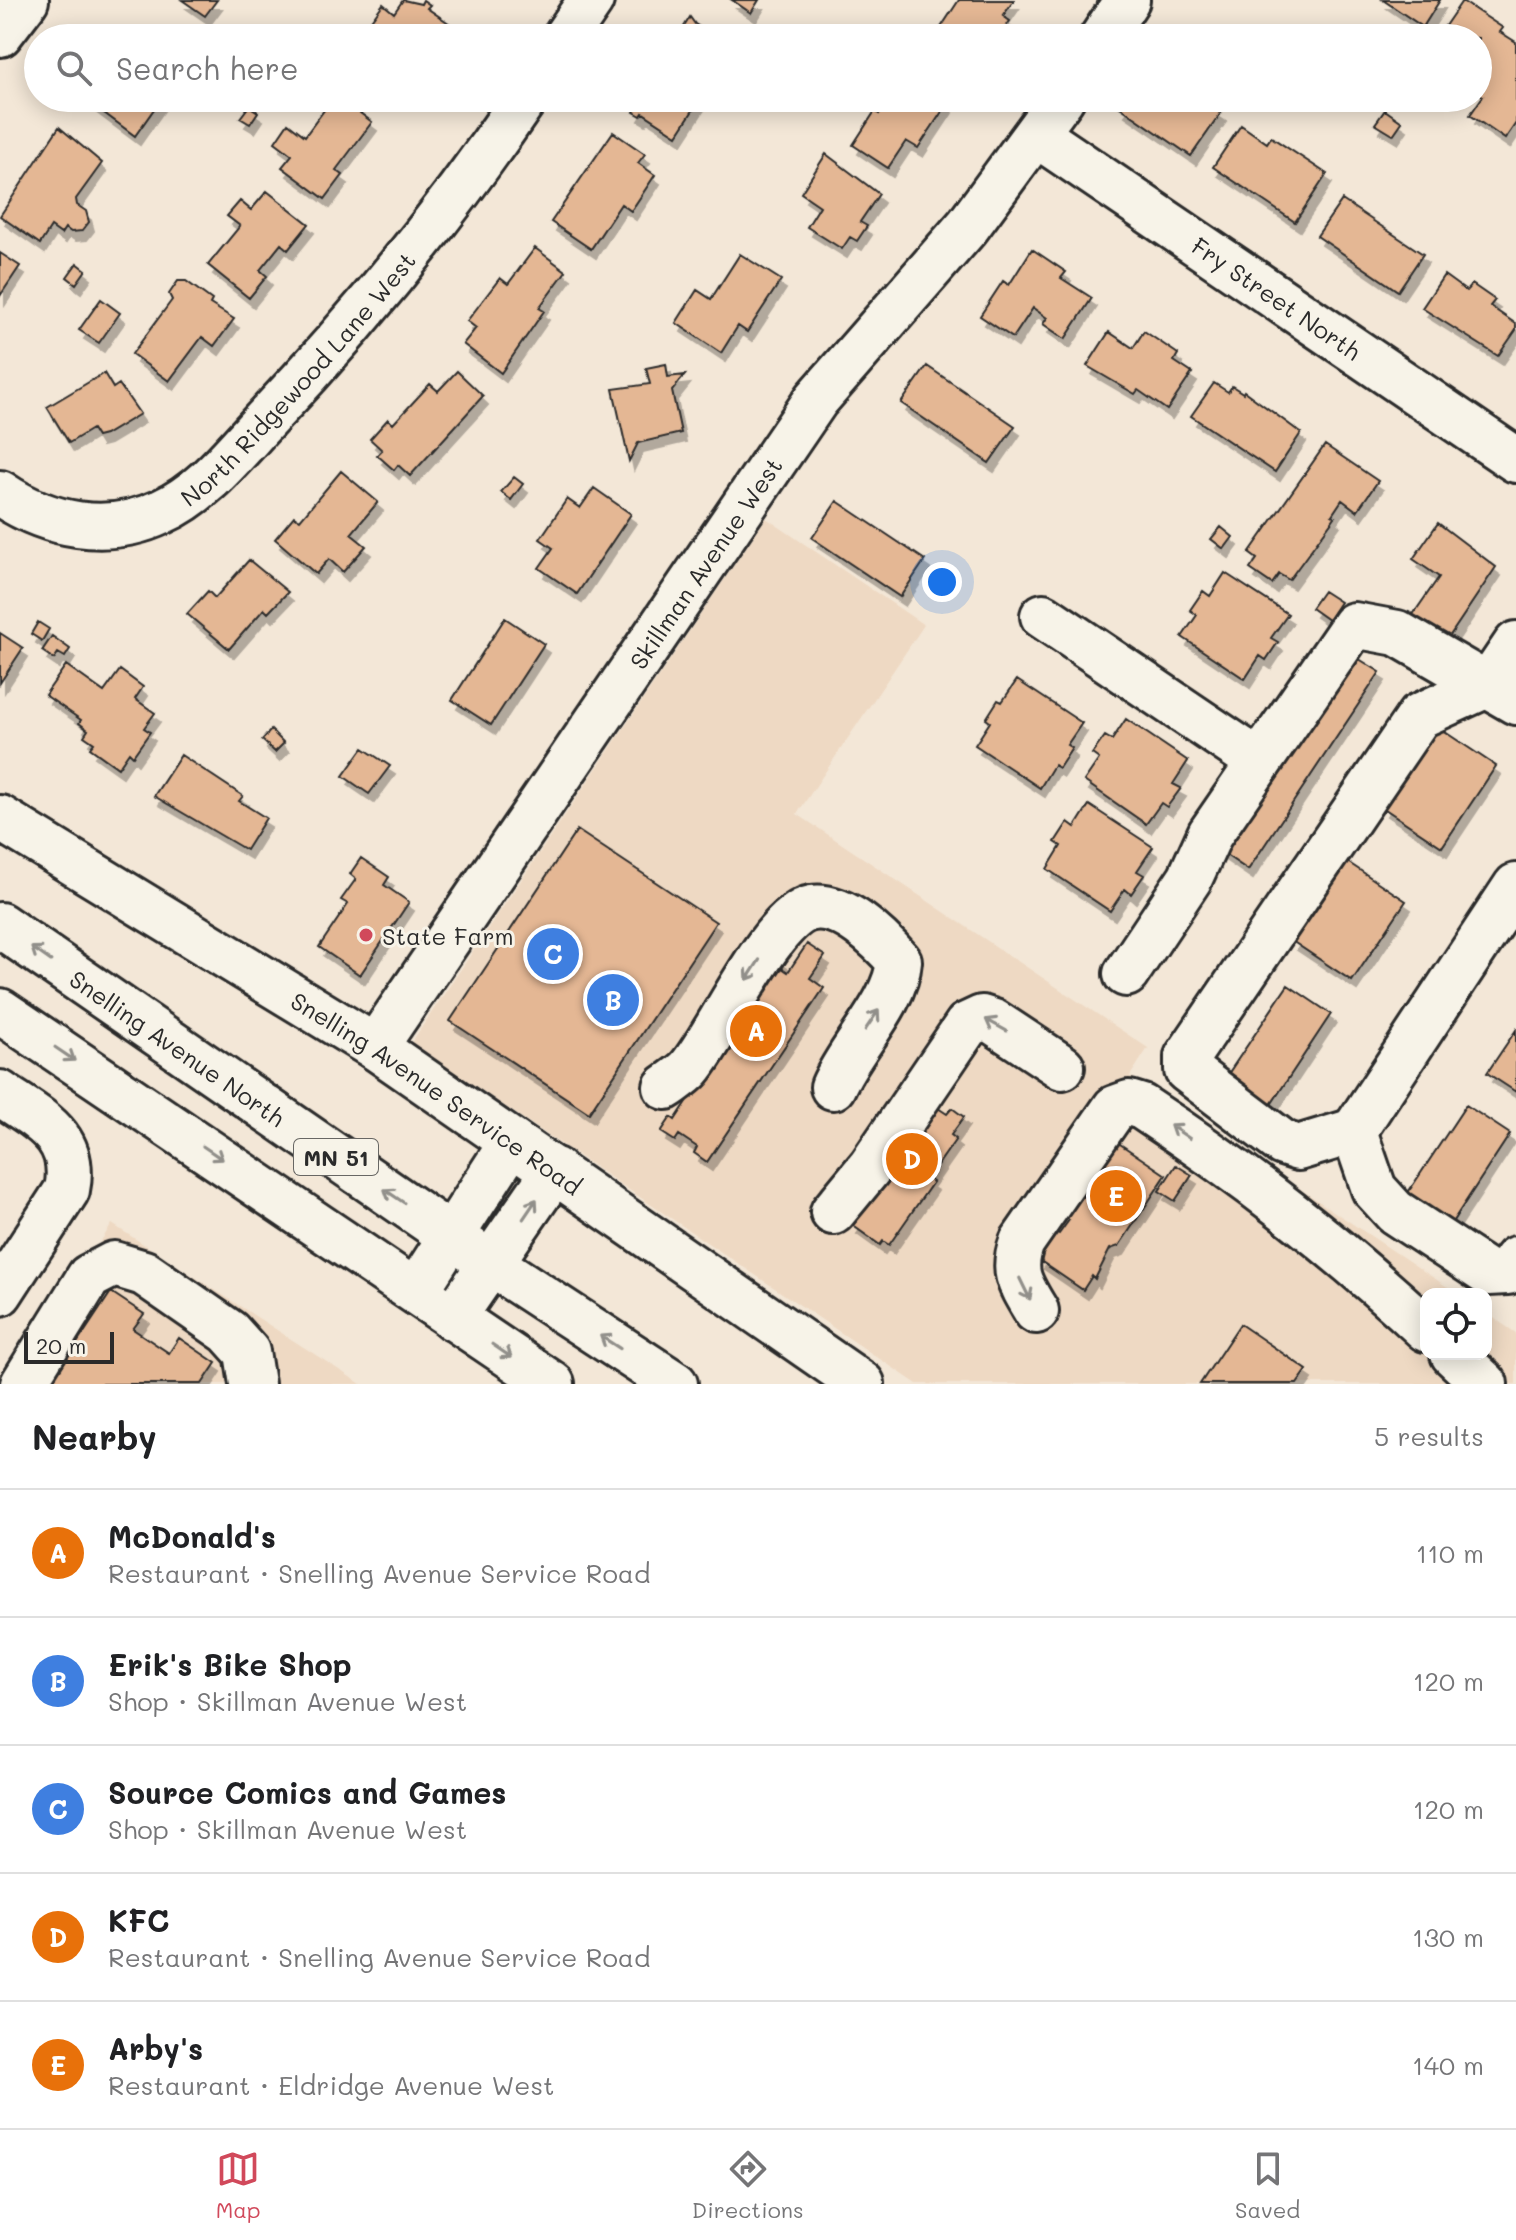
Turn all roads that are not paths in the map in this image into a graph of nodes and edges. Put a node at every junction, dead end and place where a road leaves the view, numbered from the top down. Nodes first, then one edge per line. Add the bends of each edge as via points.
1 (26, 0) edge
2 (591, 0) edge
3 (1127, 0) edge
4 (575, 24) edge
5 (1111, 24) edge
6 (0, 34) edge
7 (515, 112) edge
8 (1053, 112) edge
9 (1037, 135) junction
10 (1516, 460) edge
11 (0, 493) edge
12 (1043, 616) dead end
13 (1516, 644) edge
14 (1503, 693) edge
15 (1258, 761) junction
16 (0, 818) edge
17 (1516, 886) edge
18 (0, 925) edge
19 (1126, 974) dead end
20 (0, 1011) edge
21 (375, 1047) junction
22 (1062, 1067) dead end
23 (666, 1087) dead end
24 (833, 1087) dead end
25 (0, 1093) edge
26 (1354, 1131) junction
27 (512, 1142) junction
28 (555, 1170) junction
29 (833, 1212) dead end
30 (452, 1235) junction
31 (1516, 1259) edge
32 (493, 1265) junction
33 (416, 1291) junction
34 (0, 1293) edge
35 (1036, 1311) dead end
36 (453, 1318) junction
37 (1420, 1324) edge
38 (1459, 1360) edge
39 (23, 1384) edge
40 (252, 1384) edge
41 (552, 1384) edge
42 (675, 1384) edge
43 (862, 1384) edge
44 (1485, 1384) edge

1 - 6 street
2 - 4 street
3 - 5 street
7 - 11 street, North Ridgewood Lane West via 406,262 301,382 189,496 161,513 96,527 63,523
8 - 9 street, Skillman Avenue West
9 - 10 street, Fry Street North
9 - 21 street, Skillman Avenue West via 968,226 816,400
12 - 15 street
13 - 14 street
14 - 15 street via 1397,633 1354,625
14 - 26 street via 1419,716 1187,1057 1187,1070 1283,1143 1298,1148
15 - 19 street
16 - 21 street, Snelling Avenue Service Road
17 - 26 street
30 -> 18 street, Snelling Avenue North / MN 51
20 -> 33 street, MN 51
21 - 27 street, Snelling Avenue Service Road
22 -> 29 street via 994,1022 982,1018 967,1025 871,1166
24 -> 23 street via 897,982 899,961 885,944 833,909 810,908 781,927 690,1069
25 - 34 street via 59,1142 67,1190
26 - 31 street via 1374,1189 1395,1212 1488,1273 1507,1272
27 - 28 street, Snelling Avenue Service Road
27 - 30 street
32 -> 28 street
28 - 43 street, Snelling Avenue Service Road
30 - 32 street, Snelling Avenue North / MN 51
30 - 33 street
32 - 36 street
42 -> 32 street, Snelling Avenue North / MN 51
33 - 36 street, MN 51
37 -> 35 street via 1245,1175 1129,1103 1115,1108 1022,1242 1014,1262
36 -> 41 street, MN 51
38 - 44 street
39 - 40 street via 89,1277 114,1264 144,1273 229,1332 247,1352

